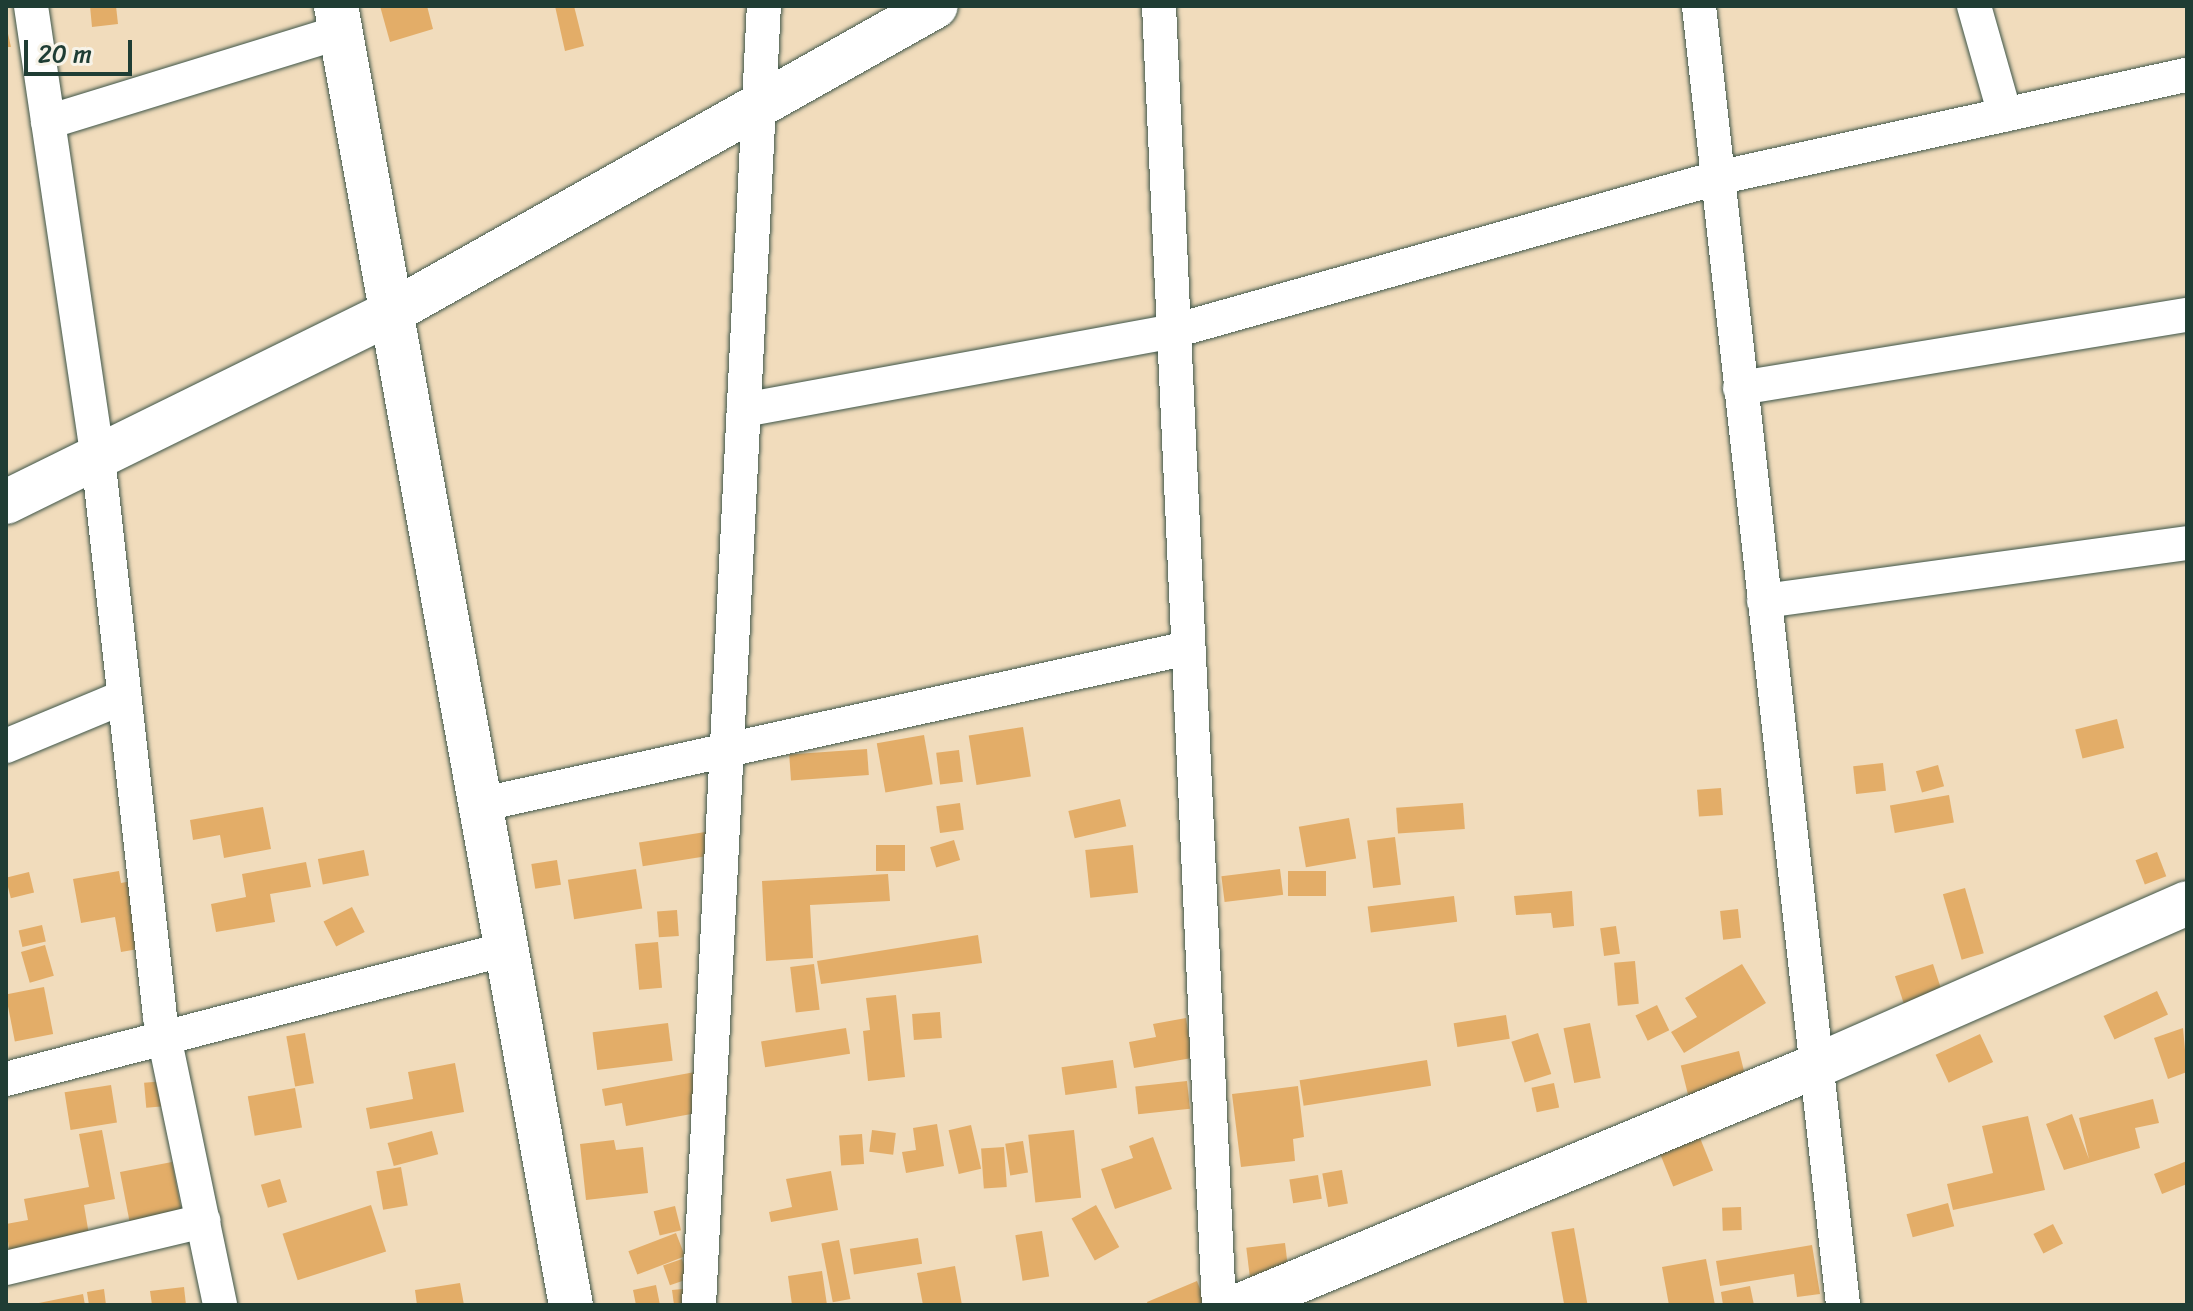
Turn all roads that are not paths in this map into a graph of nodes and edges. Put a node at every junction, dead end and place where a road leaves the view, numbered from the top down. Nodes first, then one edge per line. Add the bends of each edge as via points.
1 (31, 6) edge
2 (764, 6) edge
3 (936, 6) edge
4 (1159, 6) edge
5 (1699, 6) edge
6 (1974, 6) edge
7 (338, 19) edge
8 (2187, 75) edge
9 (759, 103) junction
10 (2005, 115) junction
11 (48, 122) junction
12 (1717, 178) junction
13 (390, 313) junction
14 (2187, 315) edge
15 (1174, 331) junction
16 (1740, 388) junction
17 (744, 410) junction
18 (98, 457) junction
19 (6, 502) edge
20 (2187, 543) edge
21 (1764, 601) junction
22 (1188, 648) junction
23 (124, 697) junction
24 (6, 746) edge
25 (727, 750) junction
26 (479, 805) junction
27 (2187, 903) edge
28 (506, 949) junction
29 (164, 1035) junction
30 (1816, 1066) junction
31 (6, 1079) edge
32 (203, 1221) junction
33 (6, 1268) edge
34 (220, 1305) edge
35 (571, 1305) edge
36 (699, 1305) edge
37 (1219, 1305) edge
38 (1241, 1305) edge
39 (1843, 1305) edge

1 - 11 street
2 - 9 street
3 - 9 street
4 - 15 street
5 - 12 street
6 - 10 street
7 - 11 street
7 - 13 street
8 - 10 street
9 - 13 street
9 - 17 street
10 - 12 street
11 - 18 street
12 - 15 street
12 - 16 street
13 - 18 street
13 - 26 street
14 - 16 street
15 - 17 street
15 - 22 street
16 - 21 street
17 - 25 street
18 - 19 street
18 - 23 street
20 - 21 street
21 - 30 street
22 - 25 street
22 - 37 street
23 - 24 street
23 - 29 street
25 - 26 street
25 - 36 street
26 - 28 street
27 - 30 street
28 - 29 street
28 - 35 street
29 - 31 street
29 - 32 street
30 - 38 street
30 - 39 street
32 - 33 street
32 - 34 street

